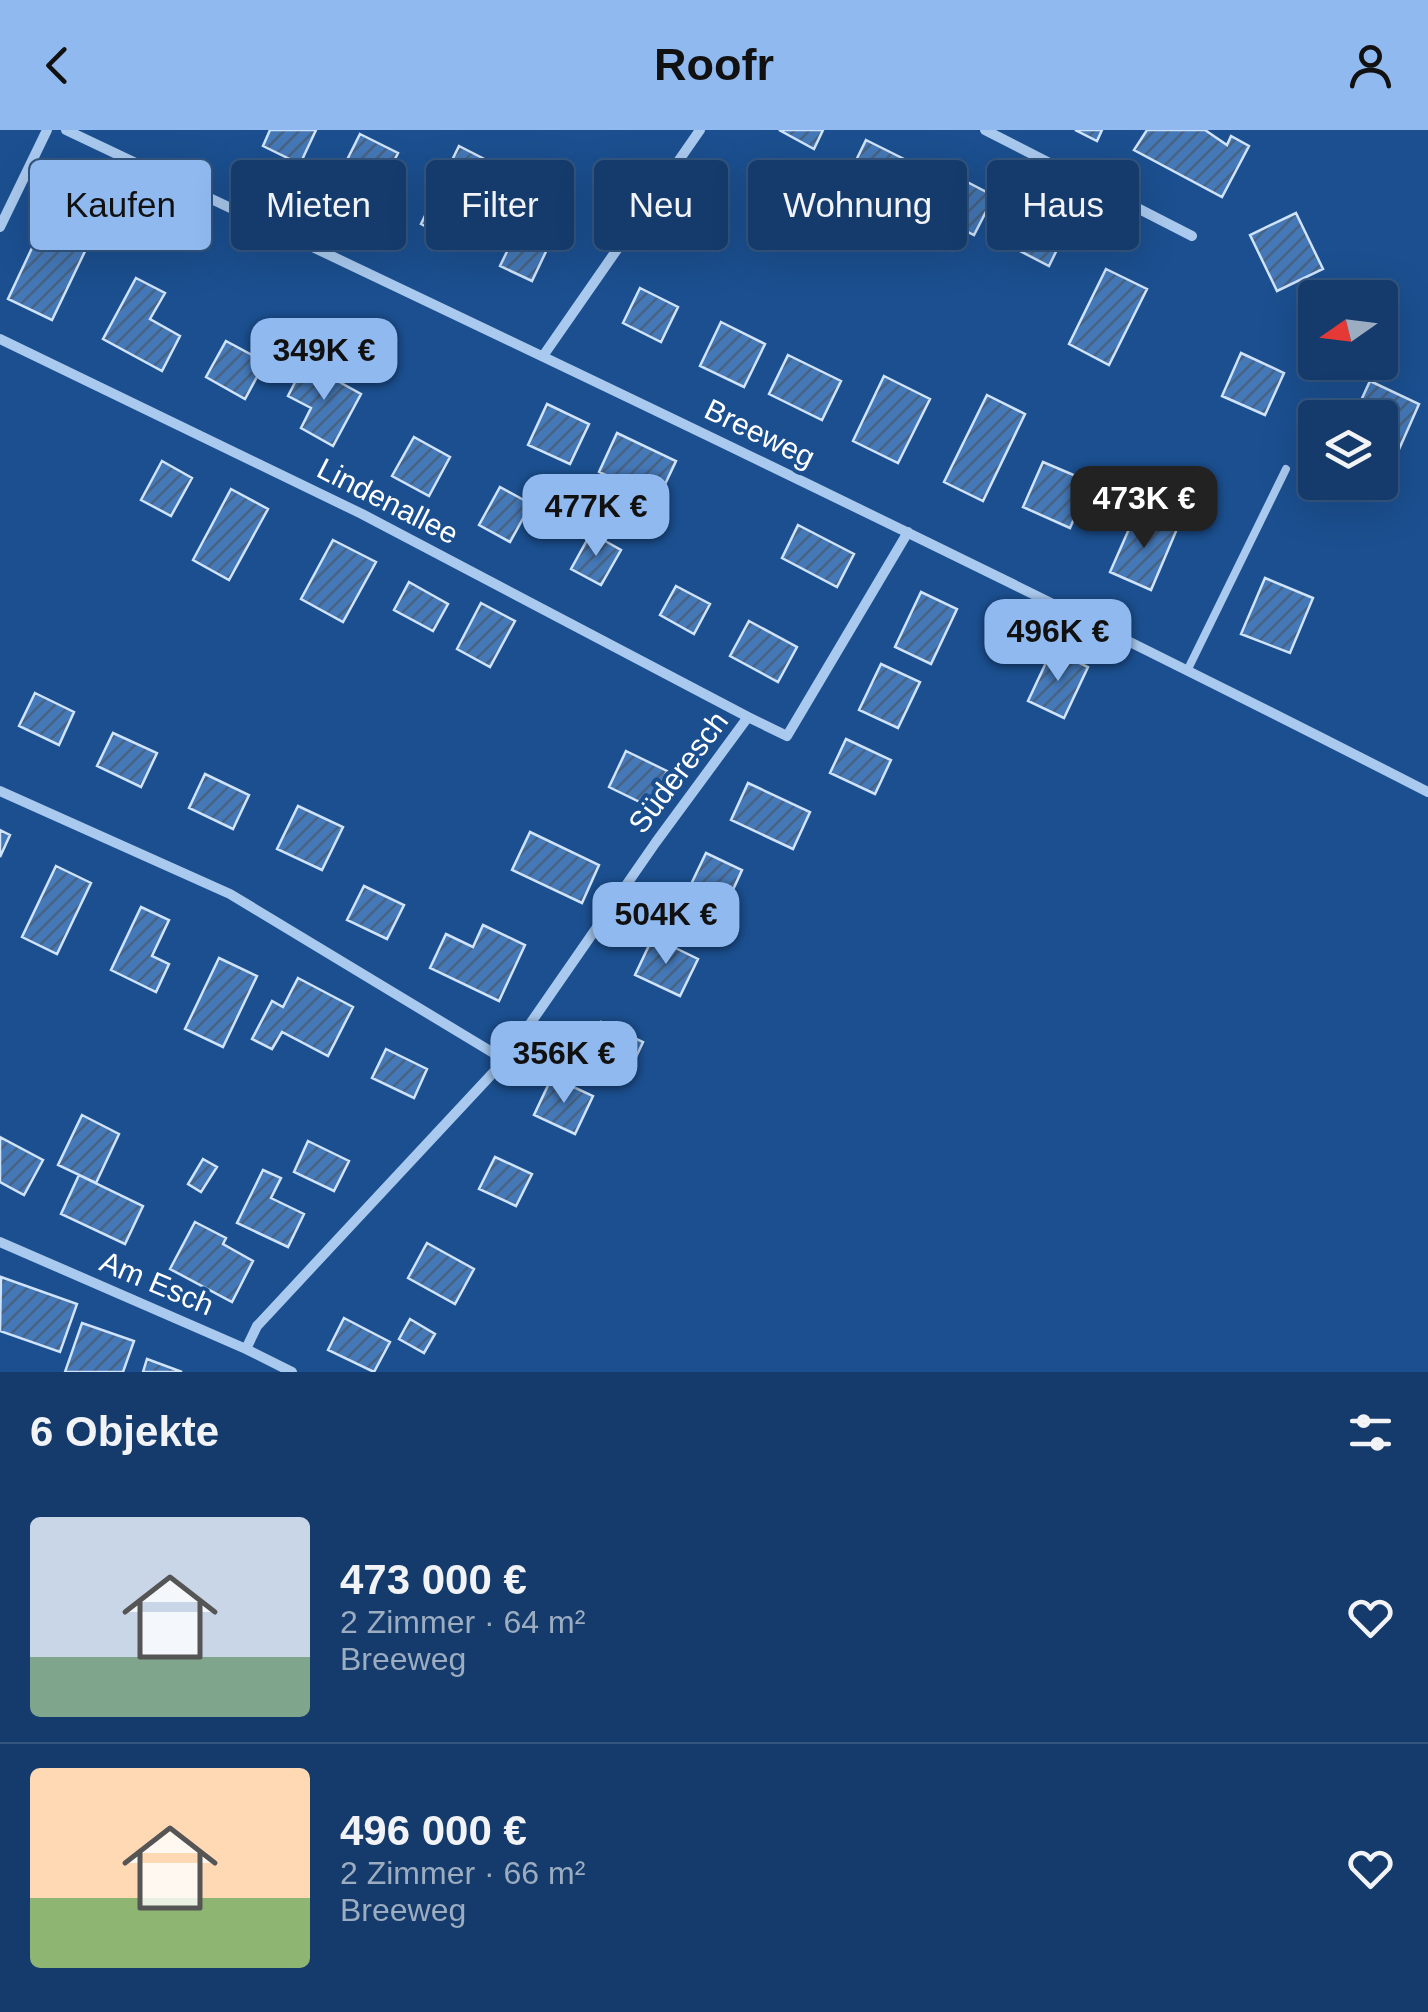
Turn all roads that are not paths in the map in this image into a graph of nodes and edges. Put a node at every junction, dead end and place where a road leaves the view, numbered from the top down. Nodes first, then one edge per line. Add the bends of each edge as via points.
1 (47, 130) edge
2 (66, 130) edge
3 (700, 130) edge
4 (985, 130) edge
5 (0, 227) edge
6 (1192, 236) dead end
7 (0, 339) edge
8 (543, 356) junction
9 (1286, 469) dead end
10 (908, 532) junction
11 (1188, 669) junction
12 (748, 717) junction
13 (0, 791) edge
14 (1428, 792) edge
15 (505, 1060) junction
16 (0, 1242) edge
17 (246, 1348) junction
18 (292, 1372) edge

1 - 5 street
2 - 8 street, Breeweg
3 - 8 street
4 - 6 street
7 - 12 street, Lindenallee via 362,514
8 - 10 street, Breeweg
9 - 11 lane
10 - 11 street, Breeweg
10 - 12 street, Süderesch via 788,736
11 - 14 street, Breeweg
12 - 15 street, Süderesch
13 - 15 street via 230,894
15 - 17 street, Süderesch via 256,1326
16 - 17 street, Am Esch
17 - 18 street, Am Esch

